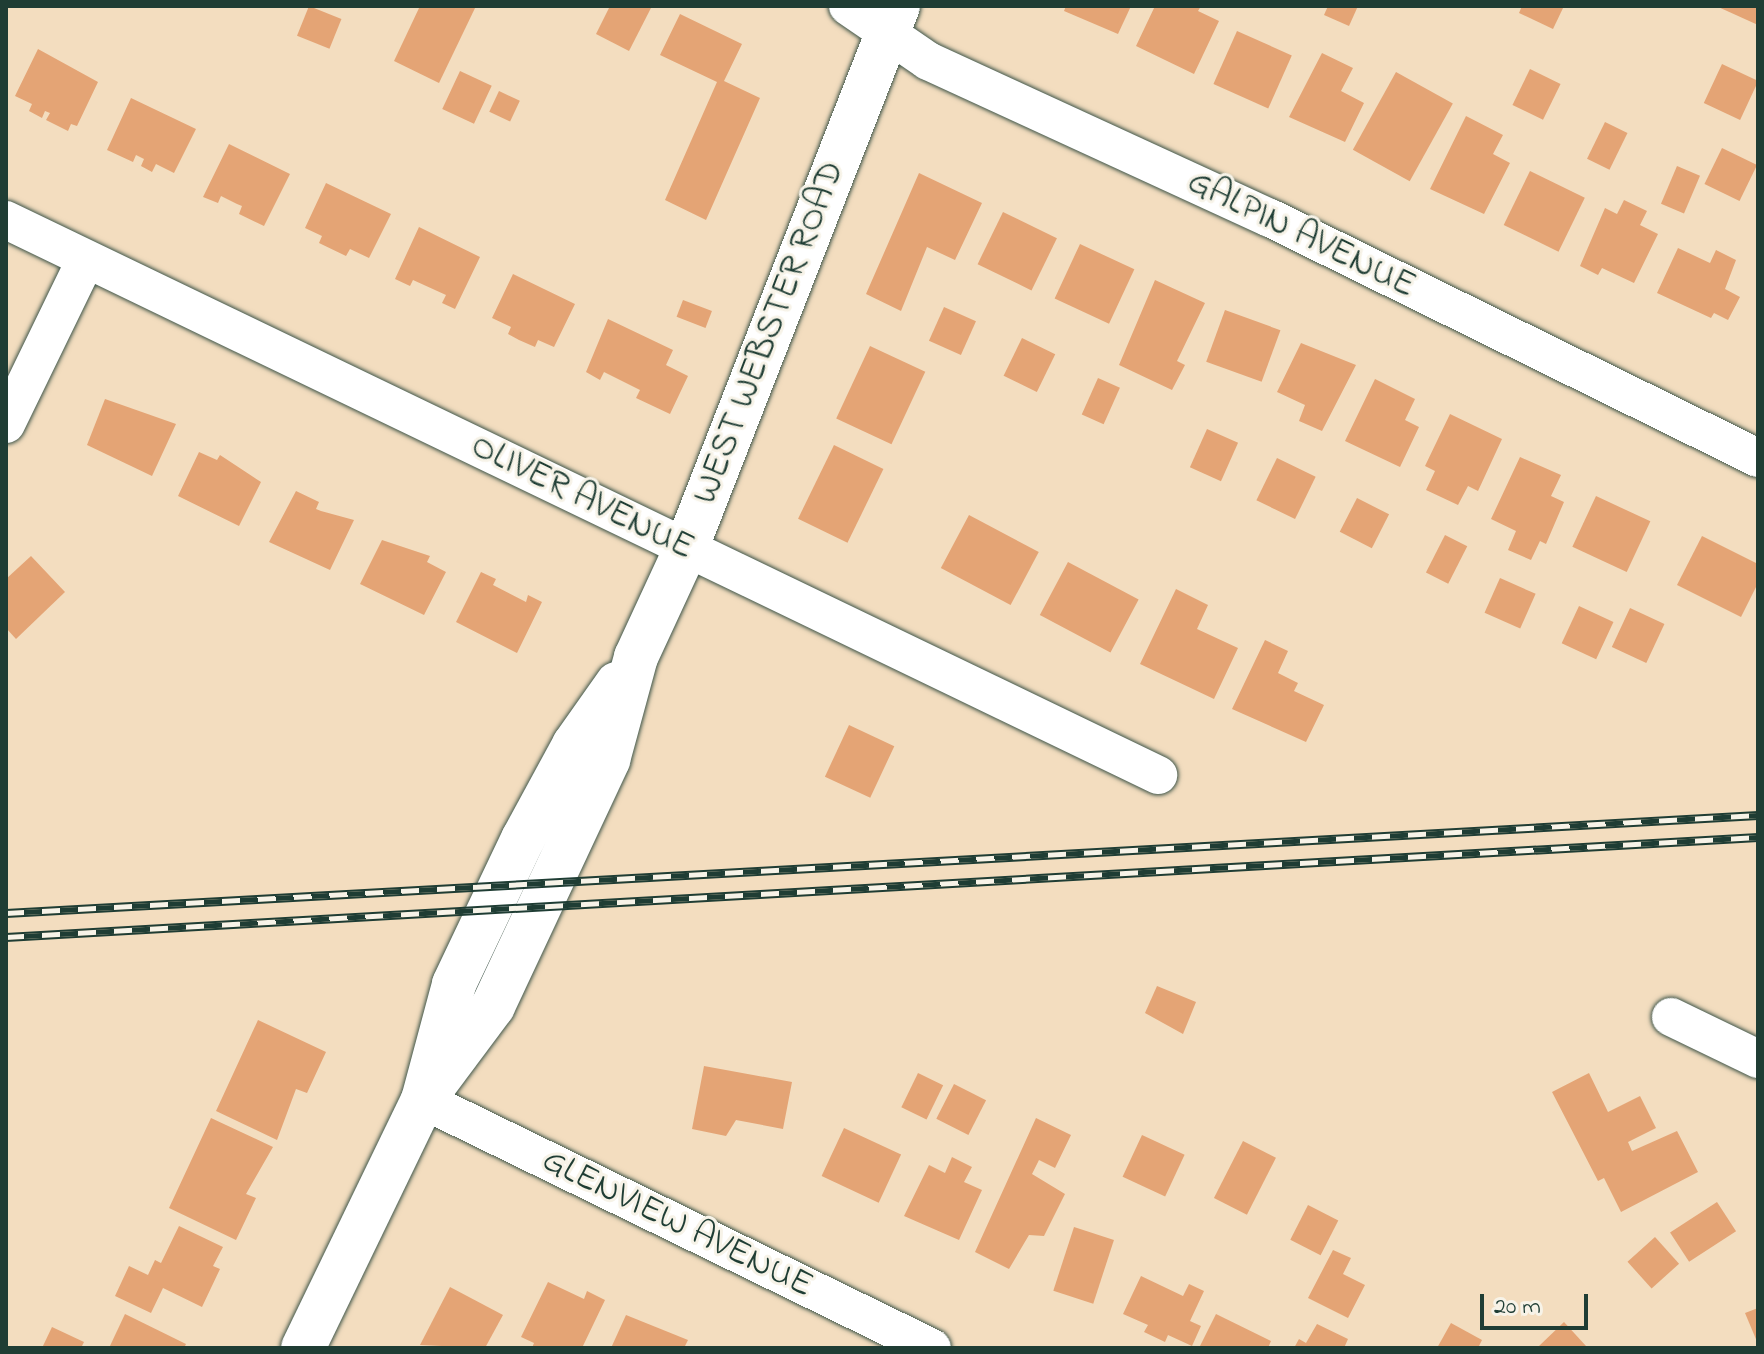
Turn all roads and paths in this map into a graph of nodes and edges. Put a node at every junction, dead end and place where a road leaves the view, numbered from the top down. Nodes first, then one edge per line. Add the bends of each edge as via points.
1 (848, 6) edge
2 (892, 19) edge
3 (6, 220) edge
4 (86, 259) junction
5 (6, 424) edge
6 (1758, 458) edge
7 (686, 549) junction
8 (1158, 775) dead end
9 (1671, 1017) dead end
10 (1758, 1059) edge
11 (423, 1100) junction
12 (303, 1348) edge
13 (932, 1348) edge

1 - 2 street, GALPIN AVENUE
2 - 6 street, GALPIN AVENUE via 928,61 1270,218
2 - 7 street, WEST WEBSTER ROAD
3 - 4 street, OLIVER AVENUE
4 - 5 street
4 - 7 street, OLIVER AVENUE
7 - 8 street, OLIVER AVENUE
7 - 11 street, WEST WEBSTER ROAD via 636,657 608,760 493,1006
9 - 10 street
11 - 12 street, WEST WEBSTER ROAD
11 - 13 street, GLENVIEW AVENUE

